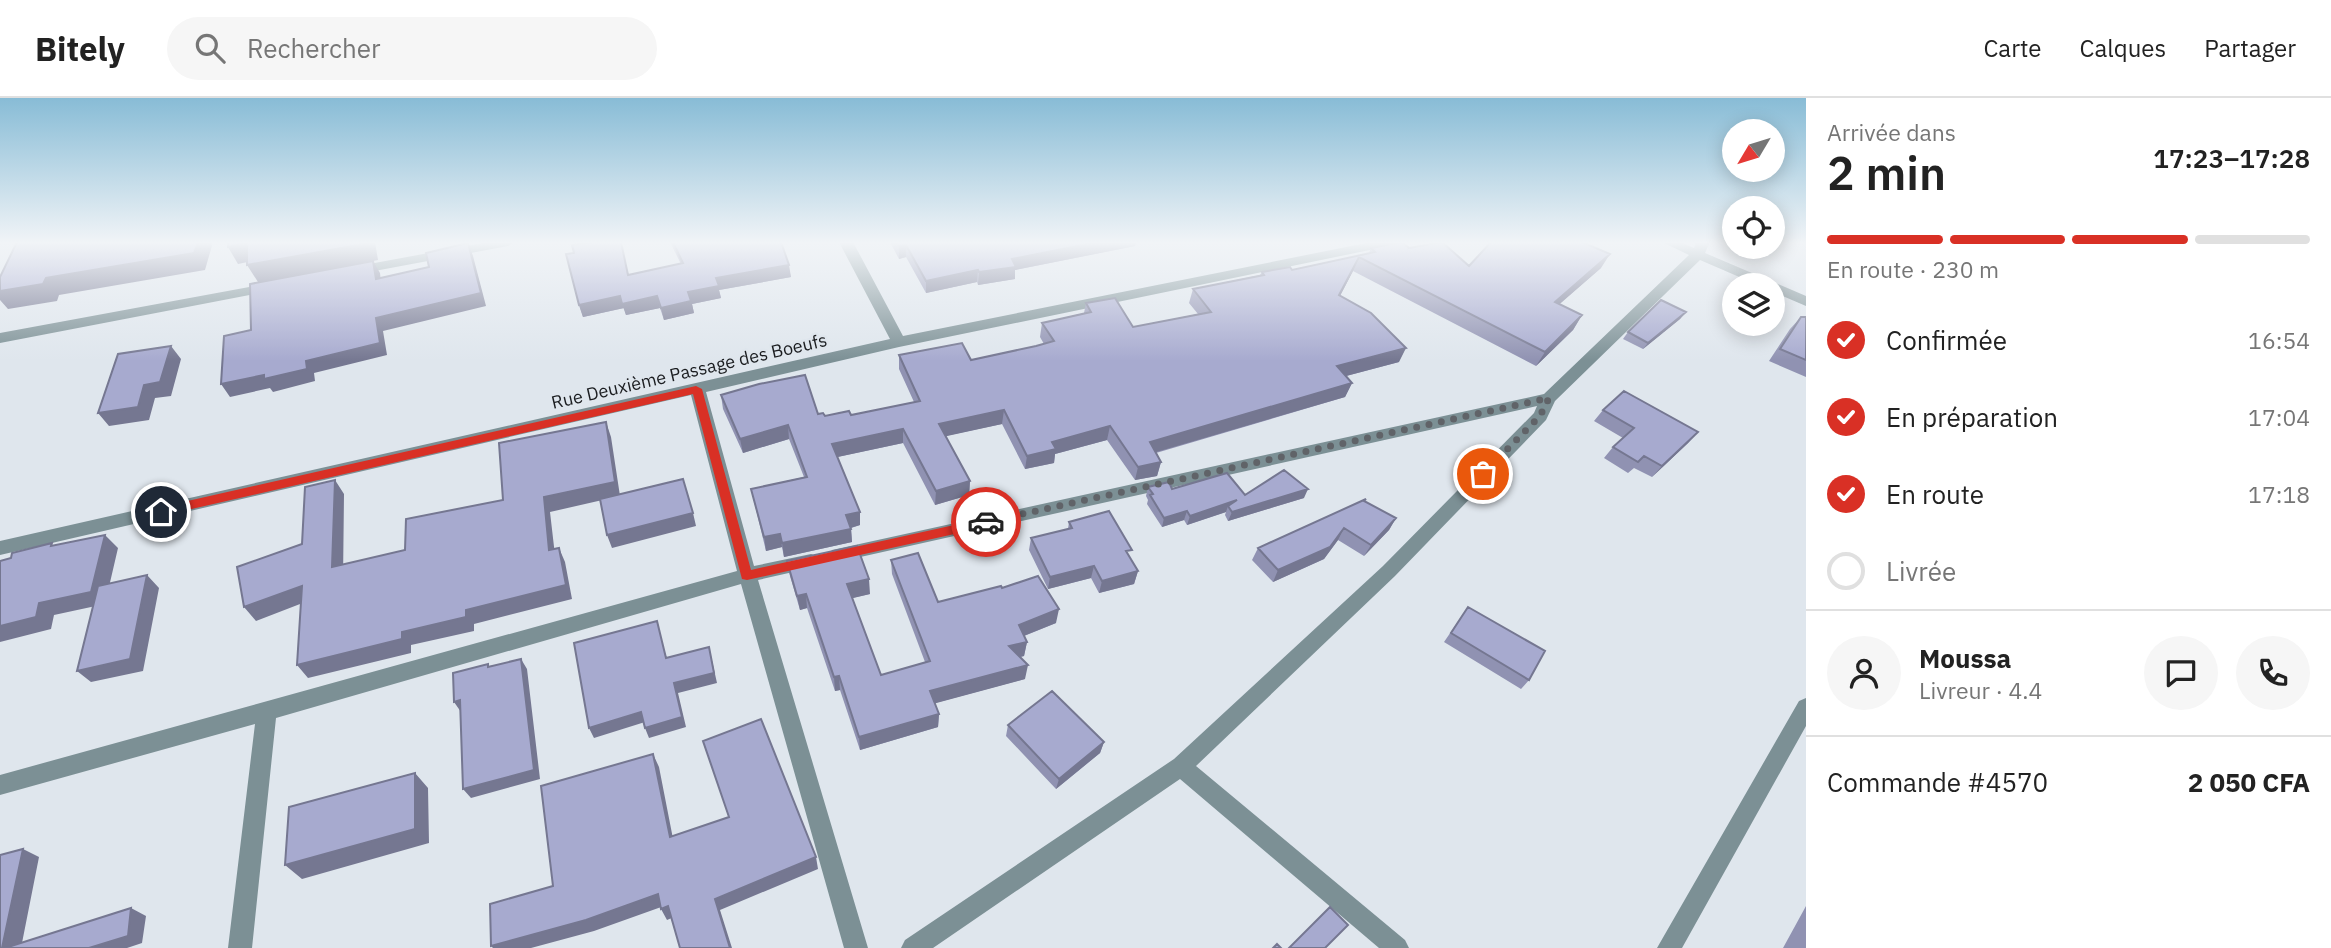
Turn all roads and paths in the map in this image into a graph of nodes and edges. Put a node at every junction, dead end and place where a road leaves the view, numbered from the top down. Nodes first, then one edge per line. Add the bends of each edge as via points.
1 (867, 282) edge
2 (1195, 282) edge
3 (1667, 282) edge
4 (288, 284) edge
5 (1785, 292) edge
6 (1806, 301) edge
7 (0, 338) edge
8 (899, 342) junction
9 (696, 389) junction
10 (1549, 398) junction
11 (0, 548) edge
12 (747, 575) junction
13 (1806, 707) edge
14 (267, 712) junction
15 (1181, 766) junction
16 (0, 785) edge
17 (240, 948) edge
18 (856, 948) edge
19 (913, 948) edge
20 (1397, 948) edge
21 (1669, 948) edge

1 - 8 street
2 - 8 street, Rue Deuxième Passage des Boeufs
3 - 10 street
4 - 7 street
5 - 6 street
8 - 9 street, Rue Deuxième Passage des Boeufs
9 - 11 street, Rue Deuxième Passage des Boeufs
9 - 12 street
10 - 12 street
10 - 15 street via 1540,416 1389,571
12 - 14 street
12 - 18 street
13 - 21 street
14 - 16 street
14 - 17 street
15 - 19 street
15 - 20 street

